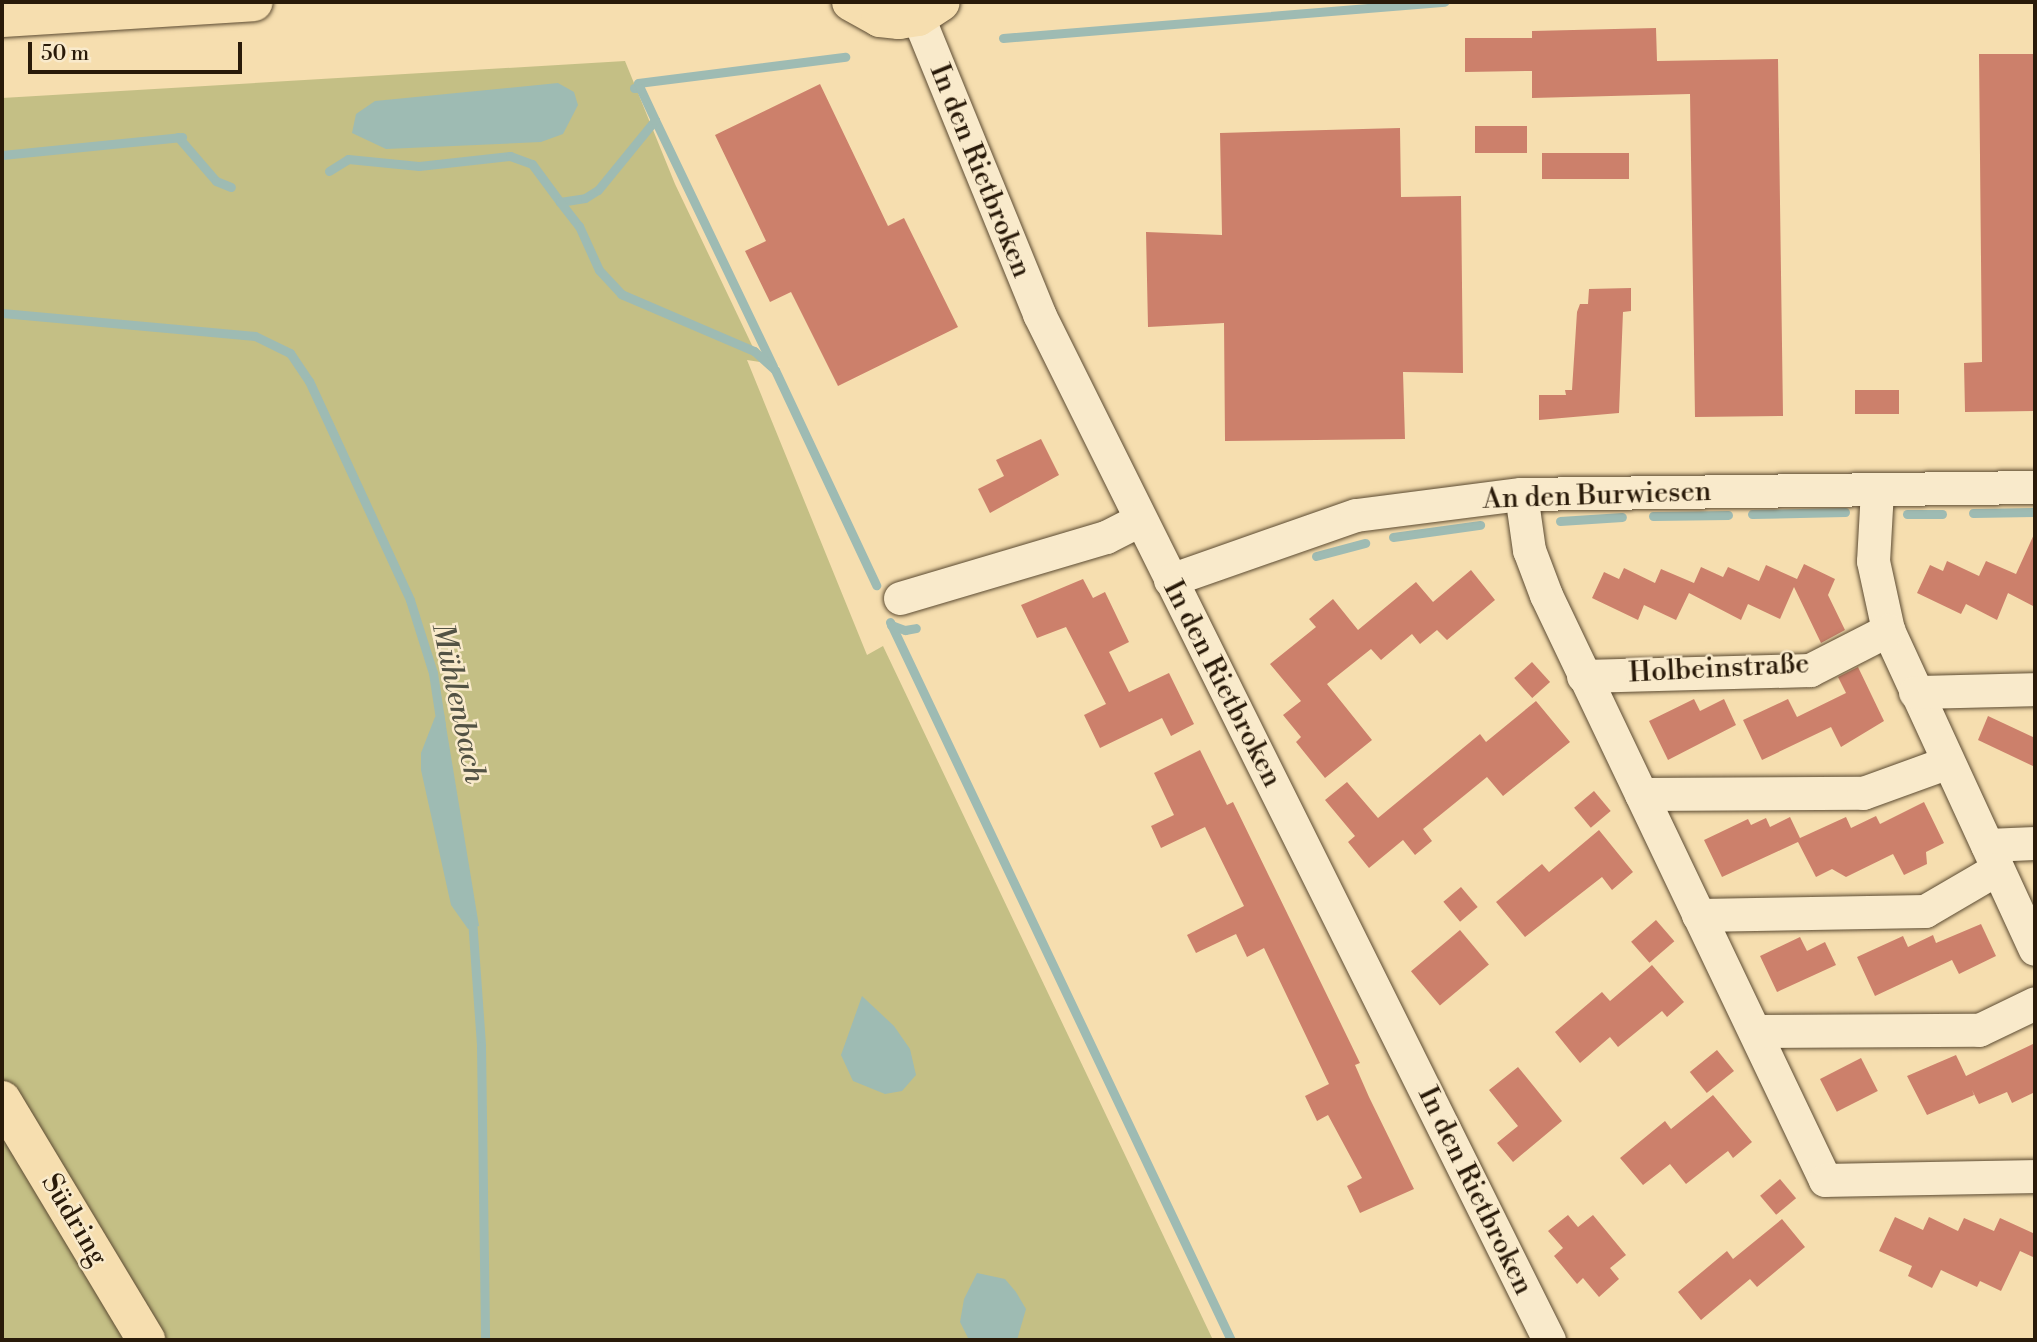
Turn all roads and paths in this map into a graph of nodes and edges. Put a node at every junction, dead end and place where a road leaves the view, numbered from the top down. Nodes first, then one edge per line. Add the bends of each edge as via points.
1 (253, 2) edge
2 (851, 2) edge
3 (930, 9) edge
4 (2, 18) edge
5 (2035, 487) edge
6 (1877, 490) junction
7 (1521, 494) junction
8 (1140, 520) junction
9 (1170, 580) junction
10 (900, 598) dead end
11 (1888, 630) junction
12 (1583, 676) junction
13 (2035, 689) edge
14 (1915, 692) junction
15 (1946, 763) junction
16 (1641, 794) junction
17 (2035, 844) edge
18 (1992, 857) junction
19 (1698, 915) junction
20 (2035, 949) edge
21 (2035, 1003) edge
22 (1755, 1031) junction
23 (2, 1100) edge
24 (2035, 1177) edge
25 (146, 1340) edge
26 (1549, 1340) edge

1 - 4 main road
2 - 3 main road via 880,18
3 - 8 street, In den Rietbroken via 1039,314
5 - 6 street, An den Burwiesen
6 - 7 street, An den Burwiesen
6 - 11 street via 1873,561
7 - 9 street, An den Burwiesen via 1356,515
7 - 12 street, Holbeinstraße via 1529,550
8 - 9 street, In den Rietbroken
8 - 10 street via 1106,537
9 - 26 street, In den Rietbroken
11 - 12 street, Holbeinstraße via 1810,670
11 - 14 street
12 - 16 street, Holbeinstraße
13 - 14 street
14 - 15 street
15 - 16 street via 1863,793
15 - 18 street
16 - 19 street, Holbeinstraße
17 - 18 street
18 - 19 street via 1925,911
18 - 20 street
19 - 22 street, Holbeinstraße
21 - 22 street via 1979,1030
22 - 24 street, Holbeinstraße via 1825,1180
23 - 25 main road, Südring

